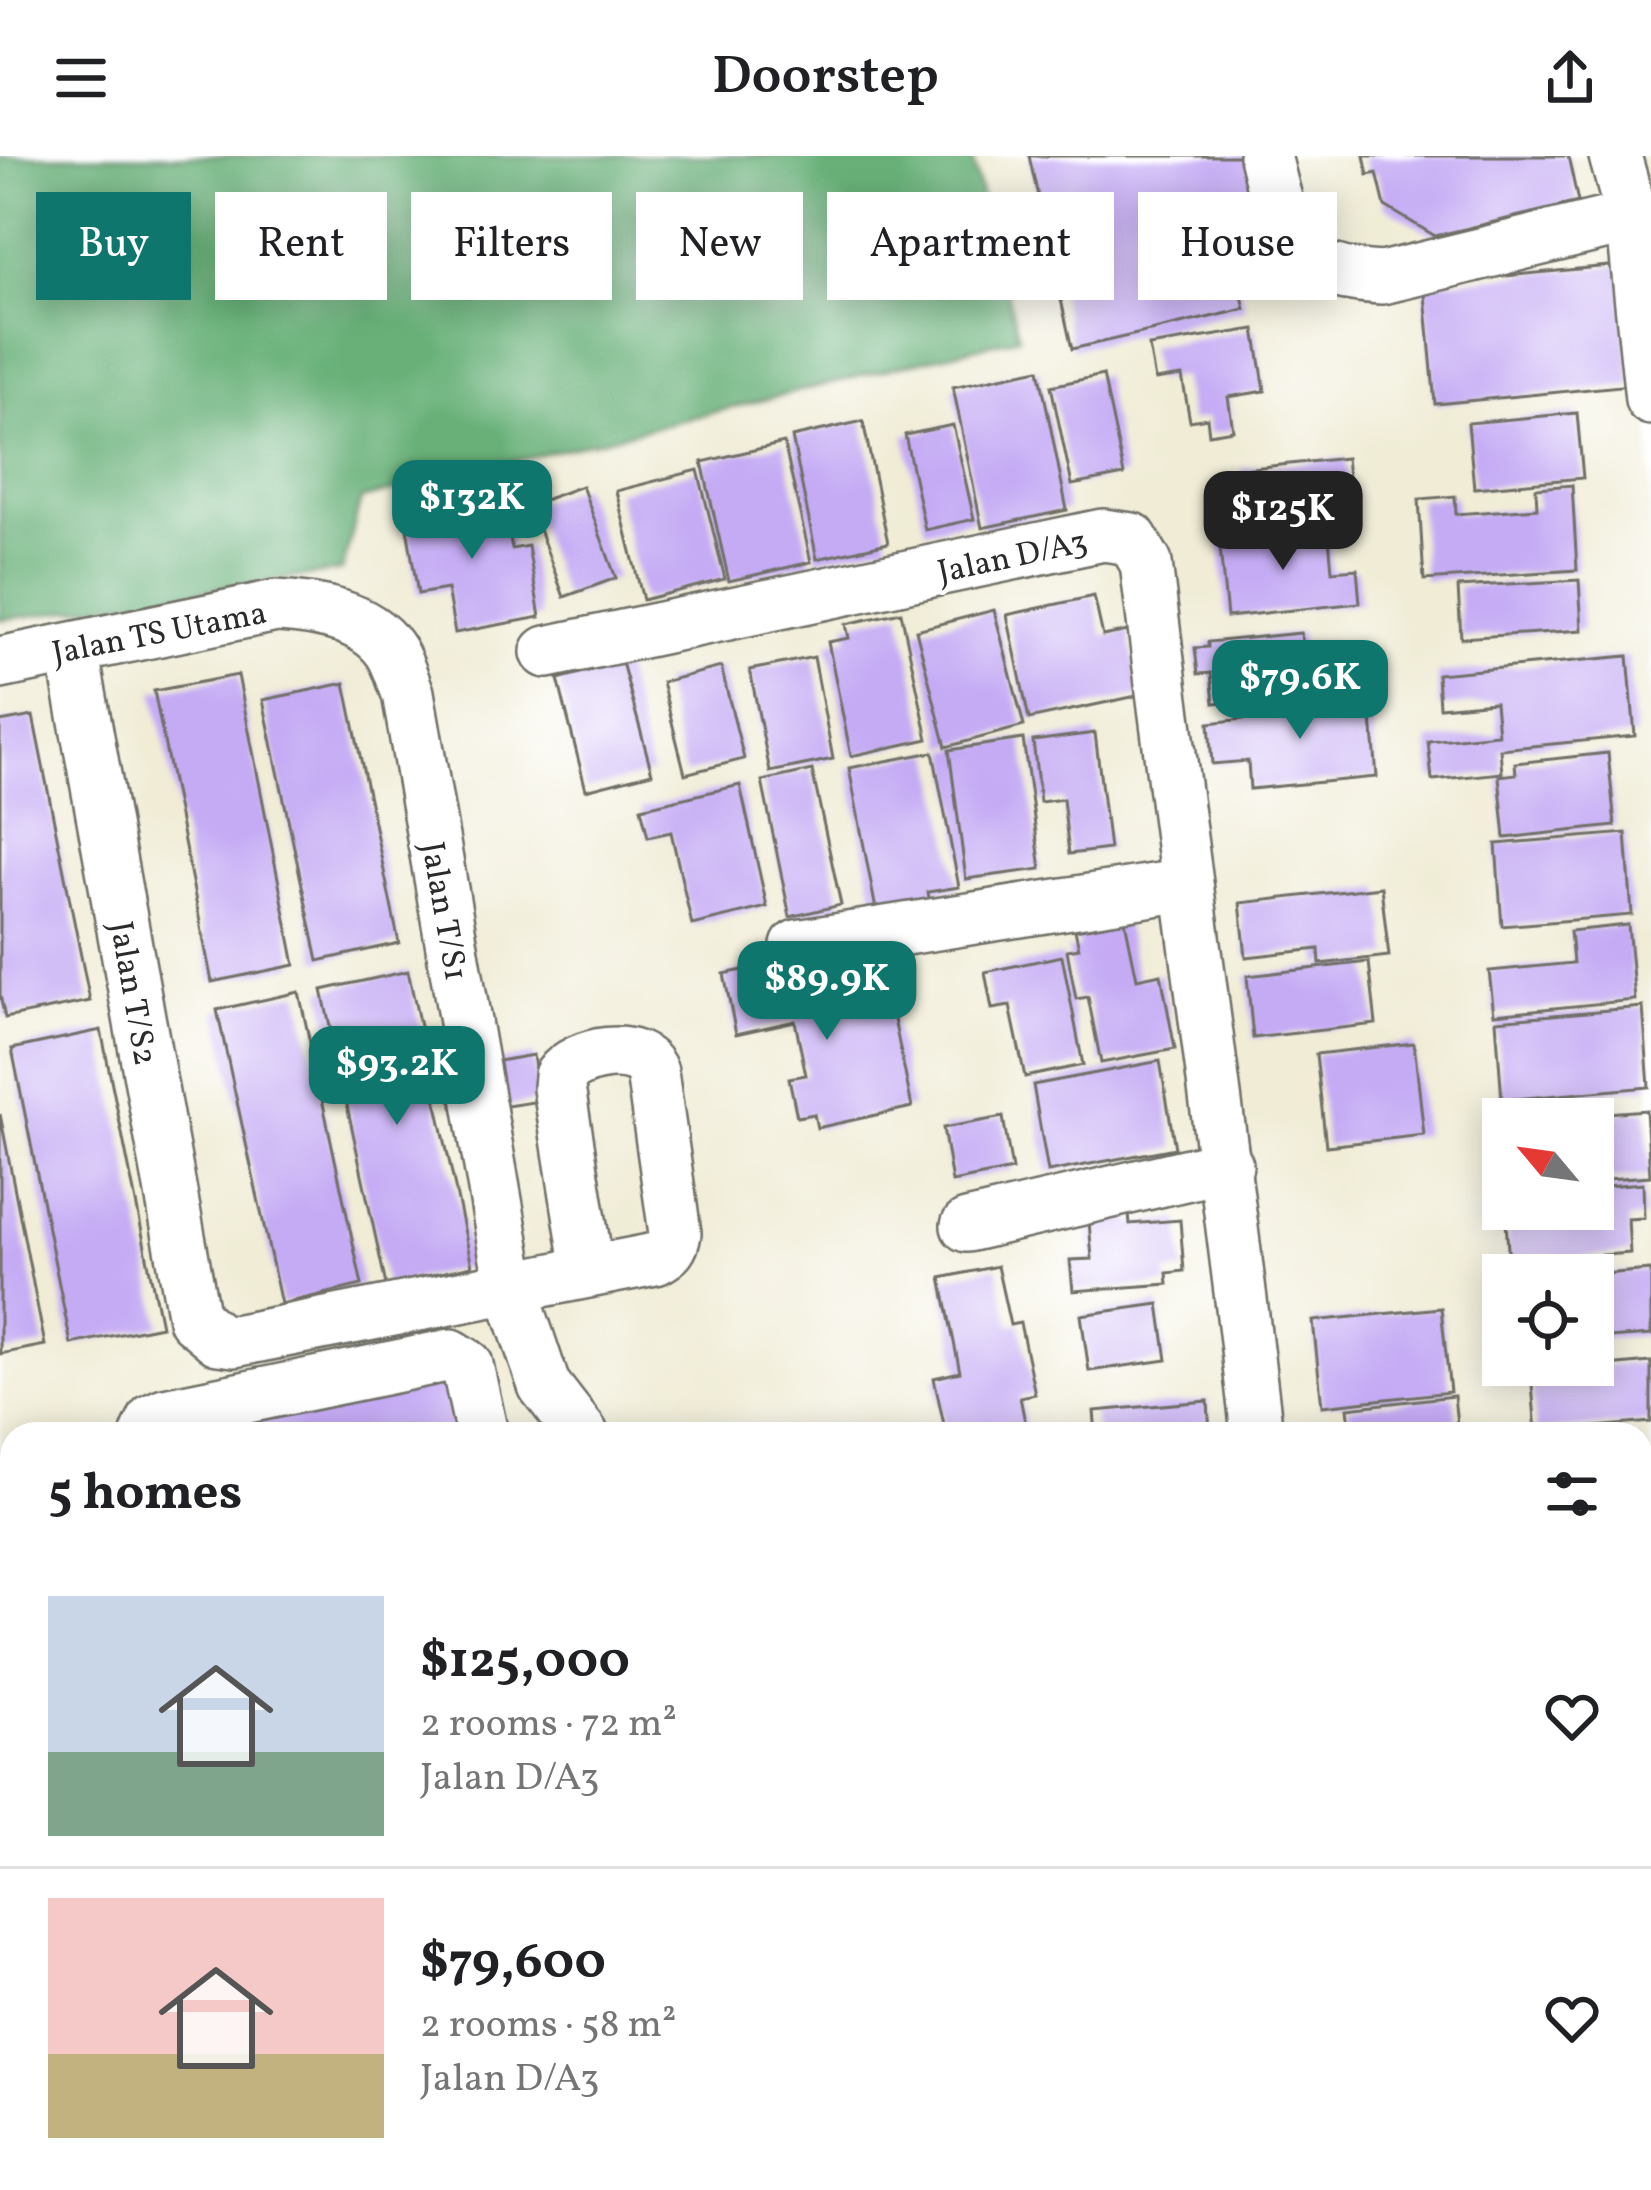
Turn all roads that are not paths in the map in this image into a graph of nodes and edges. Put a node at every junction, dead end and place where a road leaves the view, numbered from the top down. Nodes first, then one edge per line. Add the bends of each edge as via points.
1 (1265, 156) edge
2 (1616, 156) edge
3 (1632, 217) junction
4 (1651, 399) edge
5 (319, 609) joint
6 (72, 649) junction
7 (547, 652) dead end
8 (0, 663) edge
9 (1185, 885) junction
10 (797, 946) dead end
11 (1227, 1165) junction
12 (967, 1226) dead end
13 (588, 1270) dead end
14 (516, 1308) junction
15 (544, 1385) junction
16 (479, 1419) edge
17 (153, 1422) edge
18 (573, 1422) edge
19 (1256, 1422) edge

1 - 3 street via 1285,232 1299,251 1356,277 1382,278
2 - 3 street
3 - 4 street
5 - 6 street, Jalan TS Utama via 276,606
5 - 14 street, Jalan T/S1 via 388,647 408,693
6 - 8 street, Jalan TS Utama
6 - 14 street, Jalan T/S2 via 194,1319 206,1333 233,1341
7 - 9 street, Jalan D/A3 via 1103,536 1132,539 1146,562
9 - 10 street
9 - 11 street, Jalan D/A3
11 - 12 street
11 - 19 street, Jalan D/A3
13 - 14 street
14 - 15 street, Jalan T/S1
15 - 16 street
15 - 18 street, Jalan T/S1
16 - 17 street via 467,1365 452,1355

